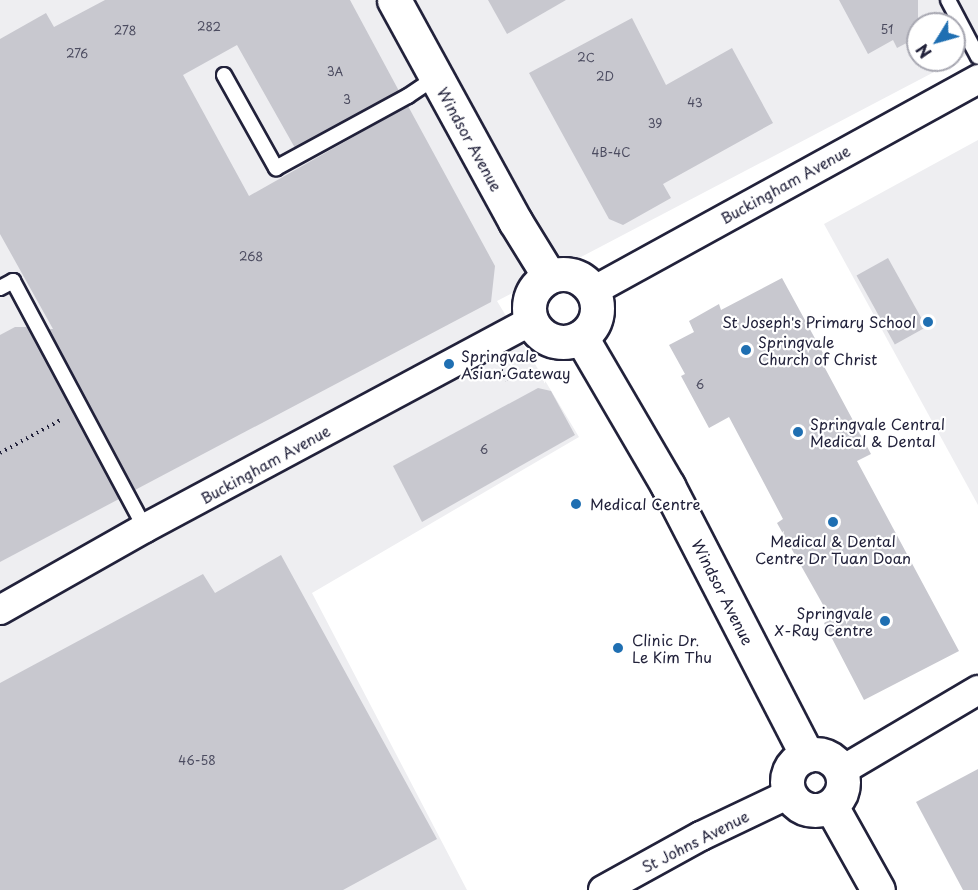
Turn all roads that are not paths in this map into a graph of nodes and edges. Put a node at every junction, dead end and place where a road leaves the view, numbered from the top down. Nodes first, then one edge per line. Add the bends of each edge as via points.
1 (394, 0) edge
2 (948, 0) edge
3 (978, 57) edge
4 (224, 75) dead end
5 (436, 77) junction
6 (978, 79) edge
7 (549, 276) junction
8 (0, 288) edge
9 (593, 291) junction
10 (531, 321) junction
11 (581, 337) junction
12 (145, 528) junction
13 (0, 610) edge
14 (978, 690) edge
15 (807, 755) junction
16 (841, 771) junction
17 (789, 794) junction
18 (831, 806) junction
19 (603, 890) edge
20 (878, 890) edge

1 - 5 street, Windsor Avenue
2 - 3 lane
4 - 5 lane via 276,168
5 - 7 street, Windsor Avenue
6 - 9 street, Buckingham Avenue
7 - 9 street via 569,274 587,283
7 - 10 street via 534,290 529,310
8 - 12 lane via 13,281
9 - 11 street via 595,321
10 - 11 street via 543,336 552,340 572,341
10 - 12 street, Buckingham Avenue
11 - 15 street, Windsor Avenue via 668,486
12 - 13 street, Buckingham Avenue
14 - 16 street
15 - 16 street via 827,756
15 - 17 street via 791,766 786,784
16 - 18 street via 842,790
17 - 18 street via 807,810
17 - 19 street, St Johns Avenue via 701,836
18 - 20 street

